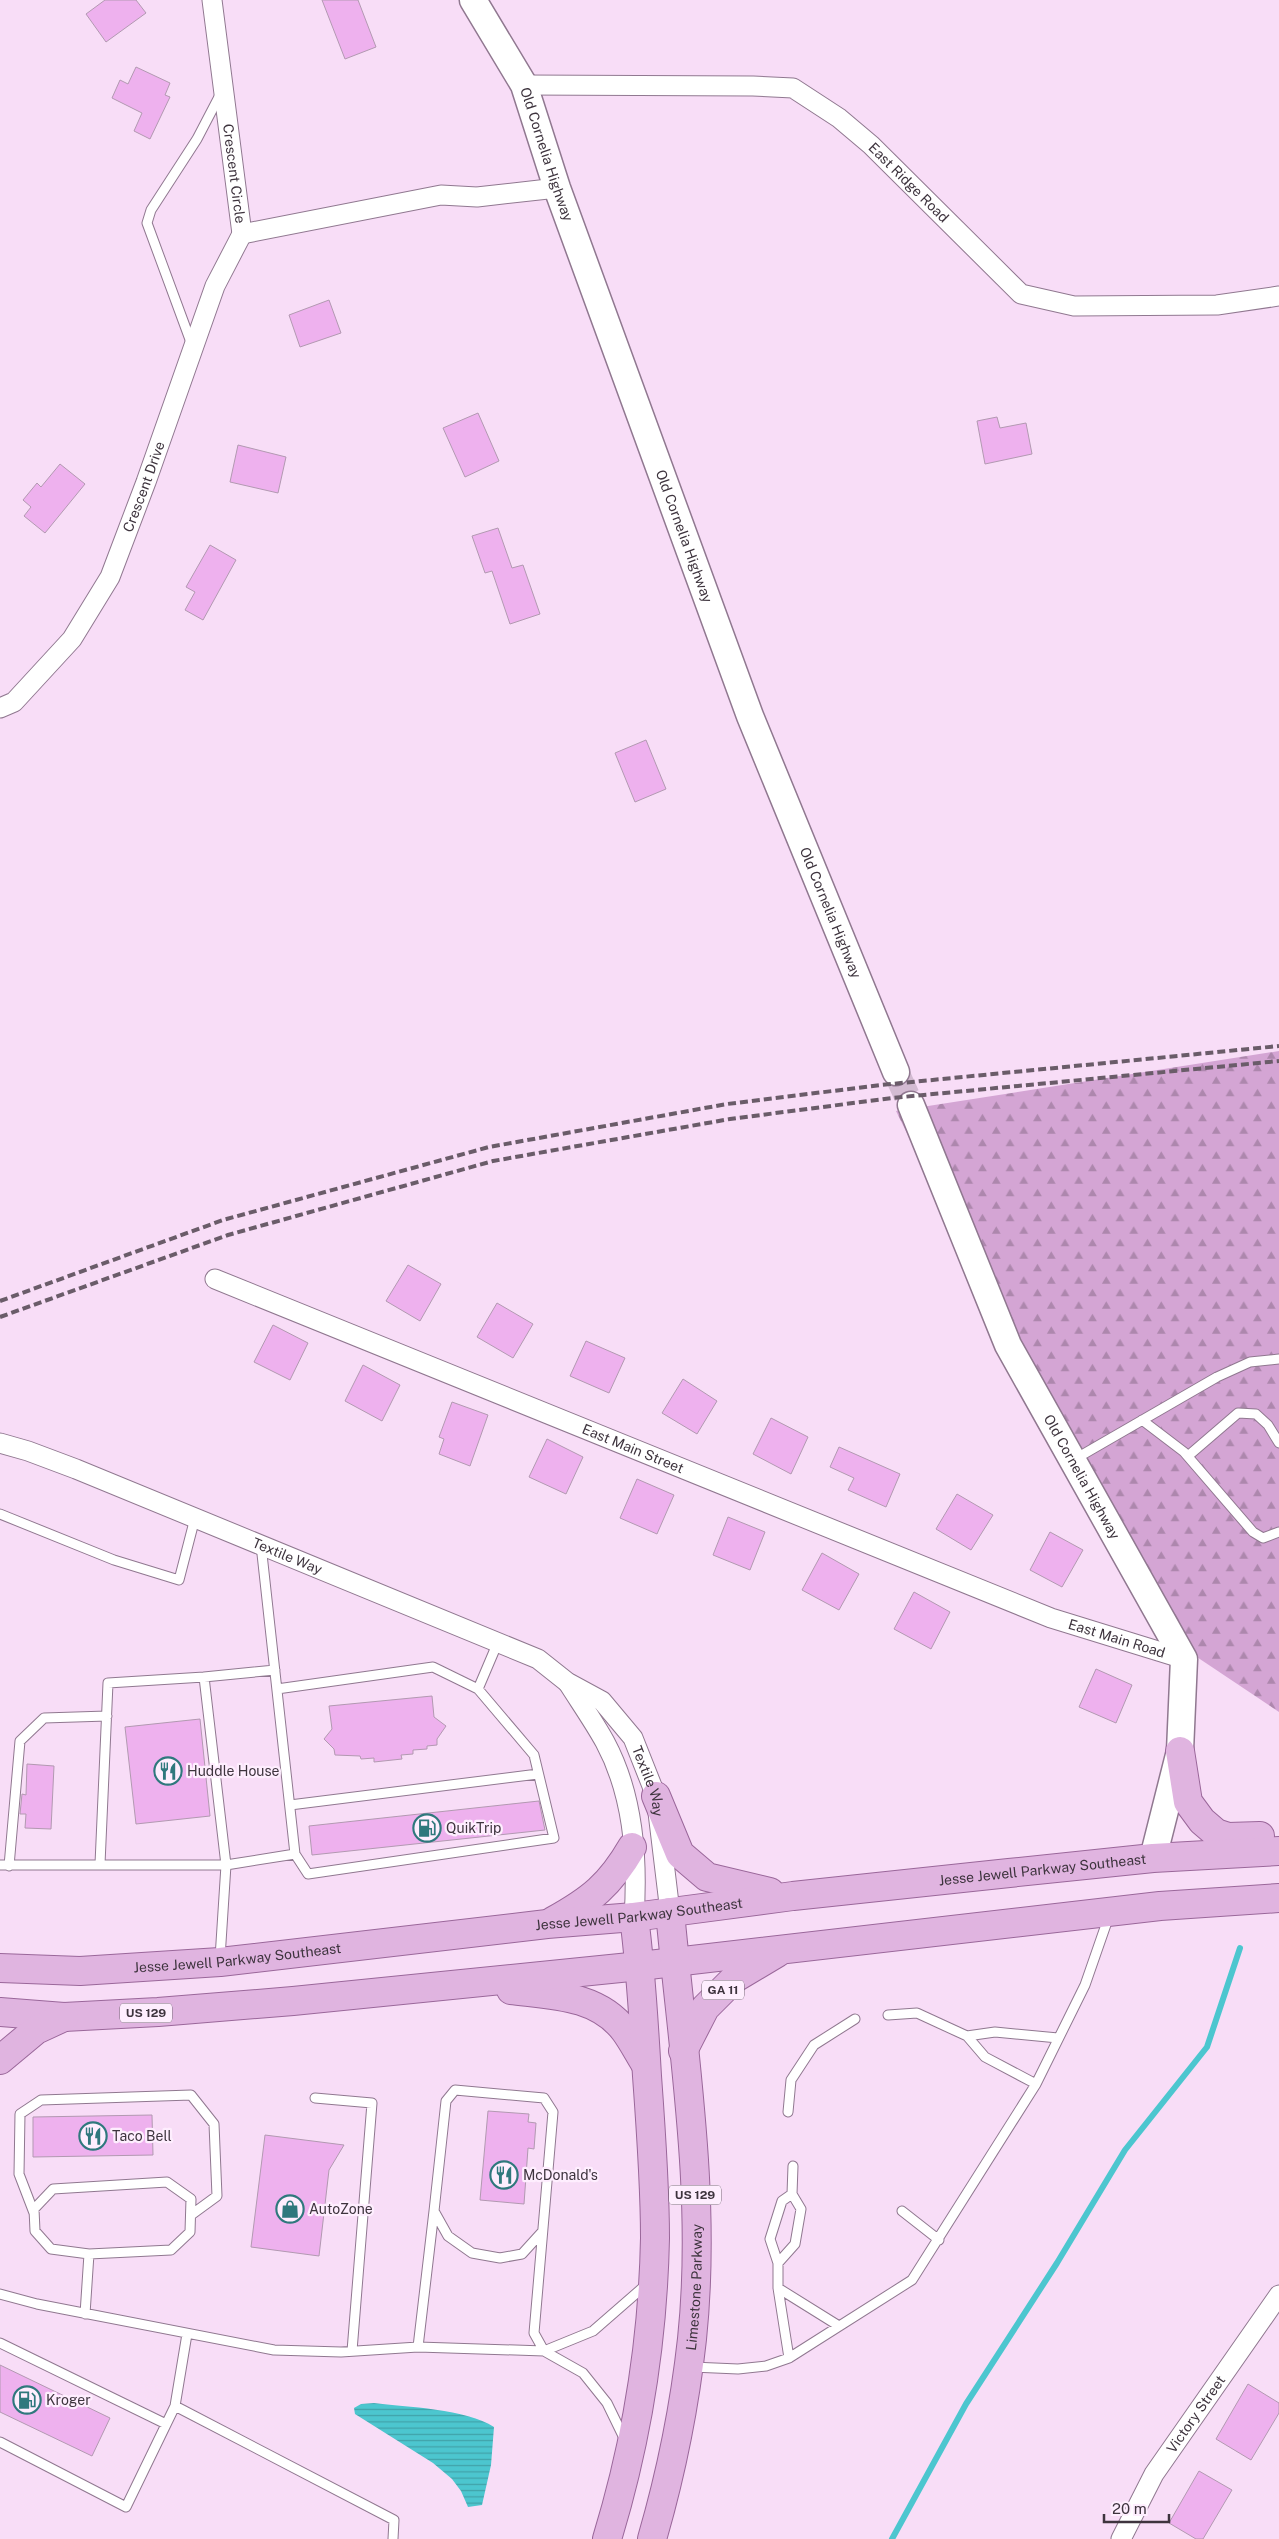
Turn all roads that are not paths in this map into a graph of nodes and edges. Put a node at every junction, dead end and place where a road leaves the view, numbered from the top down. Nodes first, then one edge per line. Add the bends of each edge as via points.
1 (212, 0) edge
2 (473, 0) edge
3 (524, 85) junction
4 (223, 89) junction
5 (557, 188) junction
6 (242, 234) junction
7 (1279, 296) edge
8 (193, 348) junction
9 (0, 708) edge
10 (896, 1072) tunnel mouth
11 (911, 1105) tunnel mouth
12 (215, 1279) dead end
13 (1279, 1359) edge
14 (1142, 1420) junction
15 (0, 1443) edge
16 (1279, 1443) edge
17 (1188, 1456) junction
18 (1072, 1460) junction
19 (0, 1514) edge
20 (195, 1518) junction
21 (1279, 1532) edge
22 (261, 1545) junction
23 (1051, 1618) joint
24 (498, 1642) junction
25 (1184, 1659) junction
26 (275, 1670) junction
27 (204, 1677) junction
28 (567, 1682) junction
29 (277, 1689) junction
30 (478, 1689) junction
31 (107, 1716) junction
32 (1180, 1751) junction
33 (538, 1774) junction
34 (656, 1796) junction
35 (290, 1805) junction
36 (1279, 1836) edge
37 (632, 1848) junction
38 (1279, 1852) edge
39 (295, 1854) junction
40 (1153, 1858) junction
41 (100, 1864) junction
42 (226, 1865) junction
43 (4, 1866) edge
44 (794, 1896) junction
45 (1279, 1898) edge
46 (670, 1912) junction
47 (1111, 1912) junction
48 (634, 1917) junction
49 (547, 1924) junction
50 (784, 1948) junction
51 (220, 1962) junction
52 (675, 1962) junction
53 (640, 1966) junction
54 (0, 1968) edge
55 (468, 1983) junction
56 (0, 2012) edge
57 (888, 2015) dead end
58 (64, 2017) junction
59 (855, 2019) dead end
60 (967, 2036) junction
61 (1058, 2038) junction
62 (683, 2051) junction
63 (0, 2060) edge
64 (647, 2066) junction
65 (1036, 2084) junction
66 (315, 2098) dead end
67 (788, 2112) dead end
68 (793, 2166) dead end
69 (792, 2194) junction
70 (434, 2211) junction
71 (902, 2211) dead end
72 (34, 2213) junction
73 (191, 2215) junction
74 (542, 2232) junction
75 (939, 2240) junction
76 (89, 2254) junction
77 (778, 2263) junction
78 (653, 2277) junction
79 (778, 2288) junction
80 (0, 2294) edge
81 (1279, 2294) edge
82 (85, 2314) junction
83 (839, 2326) junction
84 (187, 2334) junction
85 (0, 2343) edge
86 (418, 2347) junction
87 (352, 2351) junction
88 (544, 2351) junction
89 (789, 2358) junction
90 (687, 2367) junction
91 (175, 2406) junction
92 (166, 2424) junction
93 (0, 2442) edge
94 (631, 2451) junction
95 (393, 2539) edge
96 (607, 2539) edge
97 (652, 2539) edge
98 (1121, 2539) edge

1 - 4 street, Crescent Circle
2 - 3 street, Old Cornelia Highway
3 - 5 street, Old Cornelia Highway
3 - 7 street, East Ridge Road via 793,88 839,118 871,145 1021,294 1074,306 1217,305
4 - 6 street, Crescent Circle
4 - 8 lane via 197,139 151,210 147,224
5 - 6 street, Crescent Circle via 477,197 441,195
5 - 10 street, Old Cornelia Highway via 750,716
6 - 8 street, Crescent Drive via 215,286
8 - 9 street, Crescent Drive via 110,576 72,639 14,702
11 - 18 street, Old Cornelia Highway via 1008,1345
12 - 23 street, East Main Street
13 - 14 lane via 1250,1362
14 - 17 lane
14 - 18 lane
15 - 20 street, Textile Way via 36,1454
16 - 17 lane via 1268,1425 1256,1414 1238,1413
17 - 21 lane via 1253,1532 1263,1538
18 - 25 street, Old Cornelia Highway
19 - 20 lane via 114,1560 180,1580
20 - 22 street, Textile Way
22 - 24 street, Textile Way
22 - 26 lane
23 - 25 street, East Main Road
24 - 28 street, Textile Way via 538,1659
24 - 30 lane
25 - 32 street
26 - 27 lane
26 - 29 lane
27 - 31 lane via 108,1683
27 - 42 lane
28 - 34 street, Textile Way via 602,1701 633,1738
28 - 37 street, Textile Way via 606,1743 629,1805
29 - 30 lane via 433,1667
29 - 35 lane
30 - 33 lane via 534,1755
31 - 41 lane
31 - 43 lane via 44,1718 20,1741
32 - 36 main road via 1188,1802 1202,1821 1216,1832 1228,1836
32 - 40 street
33 - 35 lane
33 - 39 lane via 554,1838 308,1874
34 - 44 main road via 680,1854 708,1877
34 - 46 street, Textile Way
35 - 39 lane
37 - 48 street, Textile Way via 636,1890
37 - 49 main road via 611,1879 583,1904
38 - 40 main road, Jesse Jewell Parkway Southeast
39 - 42 lane
40 - 44 main road, Jesse Jewell Parkway Southeast
41 - 42 lane
41 - 43 lane
42 - 51 lane
44 - 46 main road, Jesse Jewell Parkway Southeast
45 - 47 main road
46 - 48 main road, Jesse Jewell Parkway Southeast
46 - 52 main road, Limestone Parkway / US 129
47 - 50 main road
47 - 61 lane via 1085,1985
48 - 49 main road, Jesse Jewell Parkway Southeast
48 - 53 main road
49 - 51 main road, Jesse Jewell Parkway Southeast
50 - 52 main road
50 - 62 main road, GA 11 via 735,1978 705,2008
51 - 54 main road, Jesse Jewell Parkway Southeast via 80,1971
52 - 53 main road, US 129
52 - 62 main road, Limestone Parkway / US 129
53 - 55 main road, US 129
53 - 64 main road
55 - 58 main road, US 129 via 158,2012
55 - 64 main road, US 129 via 572,1997 597,2006 624,2030
56 - 58 main road, US 129
57 - 60 lane via 917,2014
58 - 63 main road via 36,2030
59 - 67 lane via 814,2045 791,2080
60 - 61 lane via 994,2032
60 - 65 lane via 985,2057
61 - 65 lane
62 - 90 main road, Limestone Parkway / US 129 via 692,2146 696,2242 692,2339
64 - 78 main road, US 129 via 654,2167
65 - 75 lane
66 - 87 lane via 372,2103
68 - 69 lane
69 - 77 lane via 782,2202 770,2239
69 - 77 lane via 801,2209 795,2244
70 - 74 lane via 448,2236 472,2253 500,2258 522,2254
70 - 74 lane via 446,2101 454,2090 544,2098 553,2112
70 - 86 lane
71 - 75 lane
72 - 73 lane via 53,2189 167,2182 192,2199
72 - 73 lane via 19,2174 20,2114 41,2100 191,2095 214,2124 217,2196
72 - 76 lane via 35,2231 51,2249
73 - 76 lane via 190,2232 172,2250
74 - 88 lane via 534,2333
75 - 83 lane via 912,2280
76 - 82 lane
77 - 79 lane
78 - 88 lane via 593,2331
78 - 94 main road, US 129 via 645,2364
79 - 83 lane
79 - 89 lane
80 - 82 lane
81 - 98 street, Victory Street via 1154,2474
82 - 84 lane
83 - 89 lane
84 - 87 lane via 274,2350
84 - 91 lane
85 - 92 lane
86 - 87 lane
86 - 88 lane
88 - 94 lane via 583,2373 607,2404
89 - 90 lane via 766,2366 738,2369
90 - 97 main road, Limestone Parkway / US 129 via 672,2461
91 - 92 lane
91 - 95 lane via 394,2520
92 - 93 lane via 126,2507
94 - 96 main road, US 129

